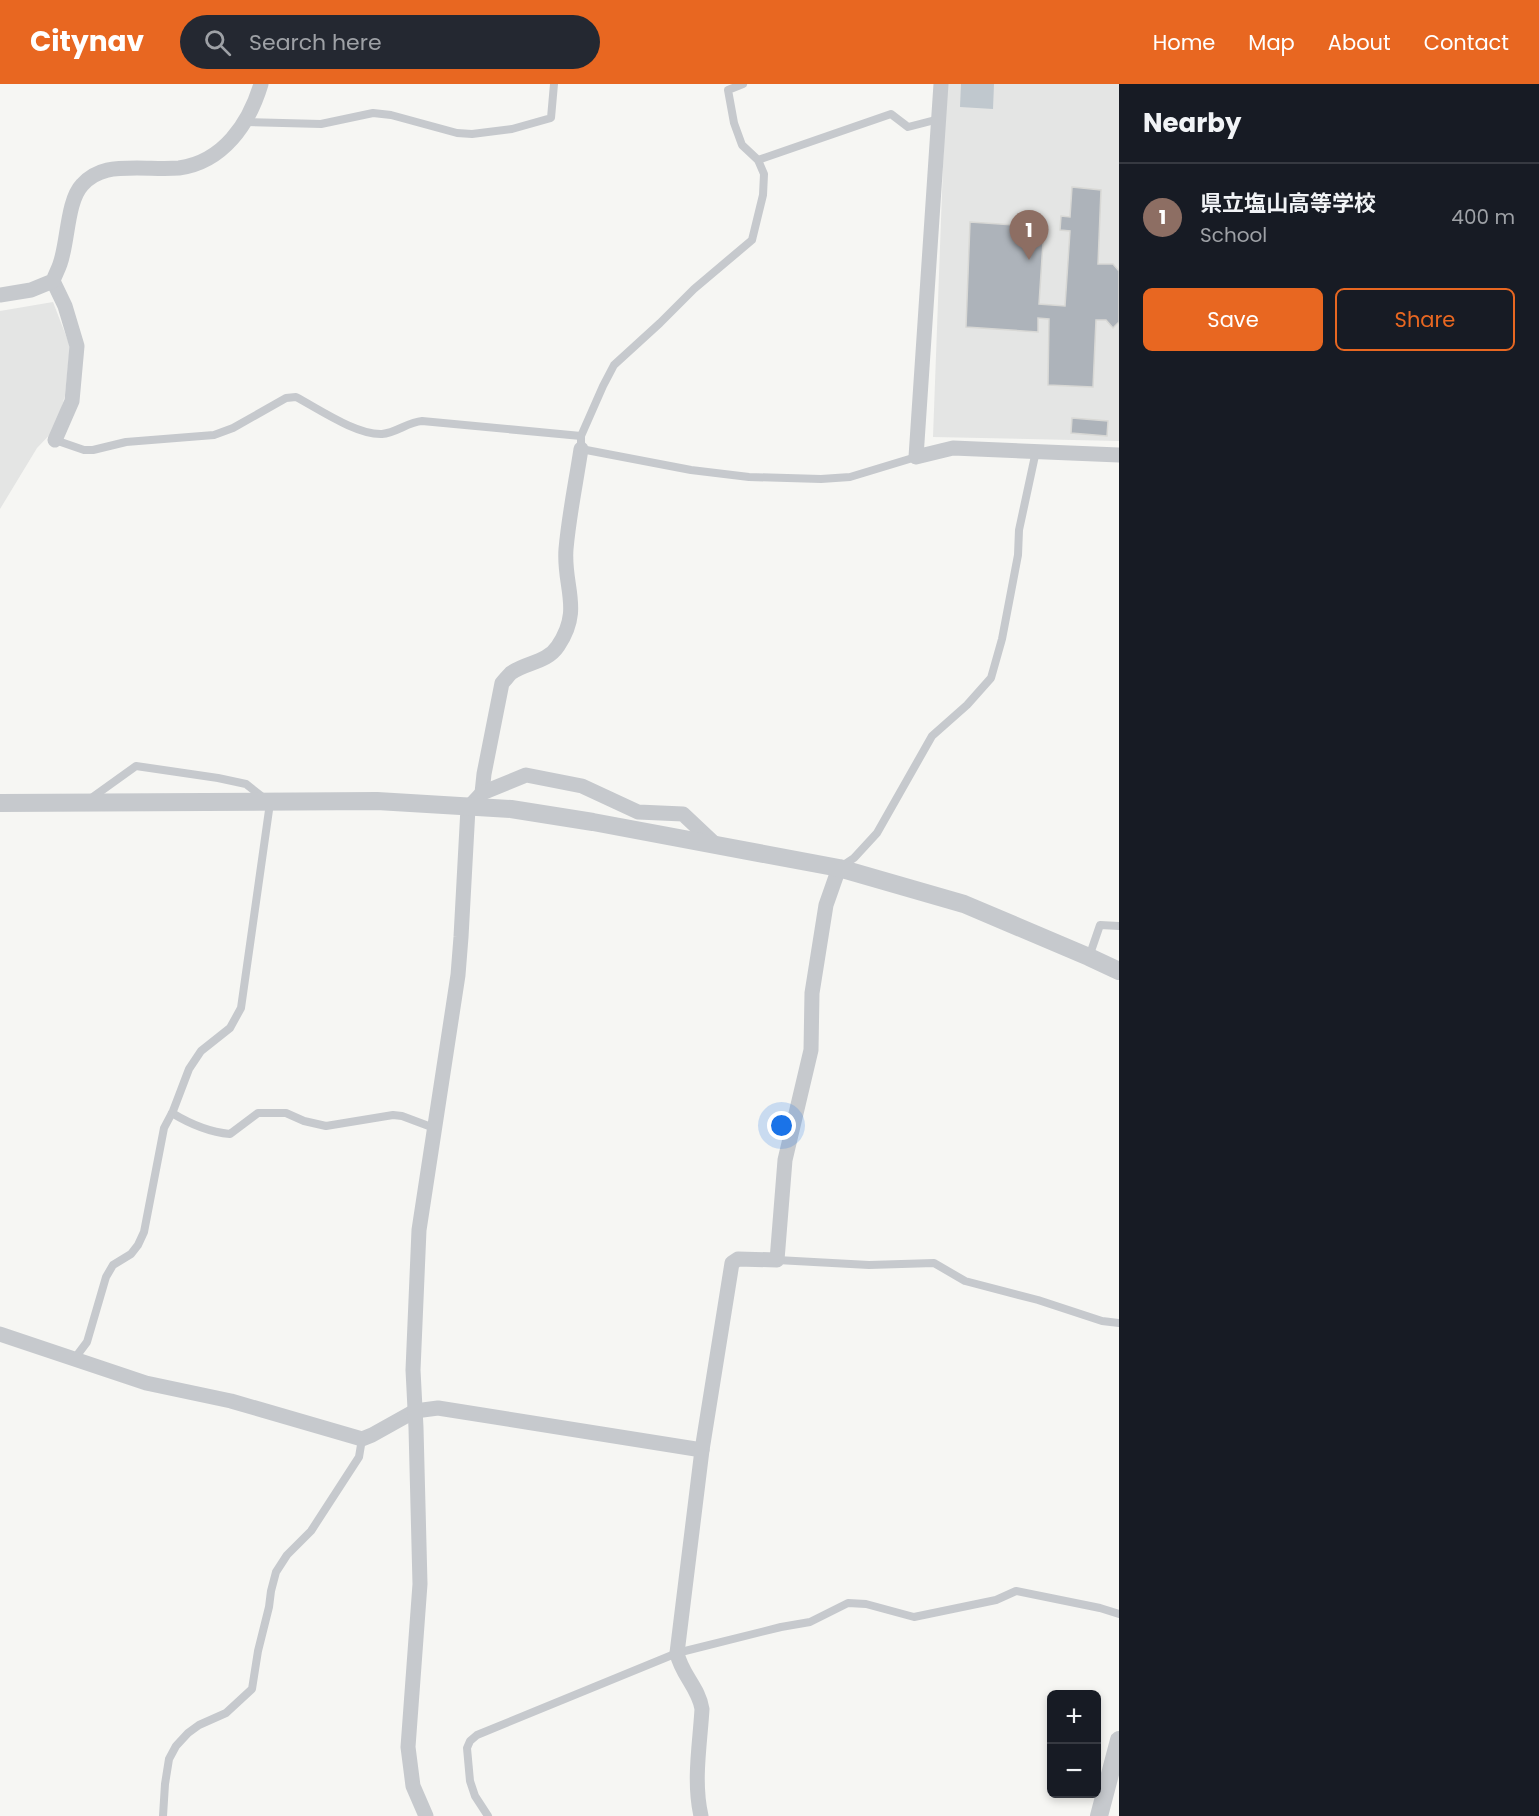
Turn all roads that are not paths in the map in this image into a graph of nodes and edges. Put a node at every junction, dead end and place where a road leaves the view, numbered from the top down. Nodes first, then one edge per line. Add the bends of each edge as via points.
1 (261, 84) edge
2 (554, 84) edge
3 (743, 84) edge
4 (941, 84) edge
5 (940, 118) junction
6 (246, 122) junction
7 (758, 160) junction
8 (53, 281) junction
9 (0, 295) edge
10 (56, 440) joint
11 (581, 443) junction
12 (1036, 451) junction
13 (1119, 455) edge
14 (916, 457) junction
15 (482, 793) junction
16 (0, 803) edge
17 (84, 803) junction
18 (270, 803) junction
19 (468, 808) junction
20 (717, 846) junction
21 (838, 868) junction
22 (1119, 926) edge
23 (1089, 957) junction
24 (1119, 971) edge
25 (172, 1113) junction
26 (434, 1128) junction
27 (777, 1260) junction
28 (1119, 1323) edge
29 (0, 1334) edge
30 (75, 1358) junction
31 (415, 1411) junction
32 (362, 1439) junction
33 (702, 1450) junction
34 (1119, 1614) edge
35 (677, 1653) junction
36 (1119, 1740) edge
37 (163, 1816) edge
38 (426, 1816) edge
39 (488, 1816) edge
40 (701, 1816) edge
41 (1100, 1816) edge

1 - 6 street
2 - 6 lane via 551,118 512,129 472,134 373,112 321,124
3 - 7 lane via 728,90 734,123 742,145
4 - 5 street
5 - 7 lane via 908,127 891,114
5 - 14 street
6 - 8 street via 225,146 194,164 178,168 113,168 90,176 73,198
7 - 11 lane via 764,174 763,195 752,240 614,365
8 - 9 street via 31,290
8 - 10 street via 77,346 72,401
10 - 11 lane via 93,450 126,442 214,435 286,398 296,397 362,432 384,434 422,421
11 - 14 lane via 691,470 748,477 850,477
11 - 15 street via 566,549 572,616 553,653 510,674 502,683
12 - 13 street
12 - 14 street via 953,448
12 - 21 lane via 1002,639 991,678 968,705 932,736 877,833 854,858
15 - 19 street
15 - 20 street via 526,775 582,786 638,812 683,814
16 - 17 street
17 - 18 street
17 - 18 lane via 136,766 246,784
18 - 19 street via 377,801
18 - 25 lane via 241,1008 230,1028 201,1051 189,1069
19 - 20 street via 511,809
19 - 26 street via 459,965
20 - 21 street
21 - 23 street via 964,903
21 - 27 street via 826,905 812,993 811,1050 785,1160
22 - 23 lane via 1100,925
23 - 24 street
25 - 26 lane via 192,1125 230,1134 258,1113 286,1113 326,1126 393,1115
25 - 30 lane via 164,1128 144,1232 131,1254 113,1265 106,1277 87,1342
26 - 31 street via 419,1230
27 - 28 lane via 869,1265 934,1263 965,1281
27 - 33 street via 738,1259 732,1263
29 - 30 street
30 - 32 street via 146,1383 231,1401
31 - 32 street
31 - 33 street via 438,1408
31 - 38 street via 420,1584 408,1747 413,1786
32 - 37 lane via 359,1457 311,1531 276,1572 252,1689 225,1713 188,1733 169,1759
33 - 35 street
34 - 35 lane via 1016,1591 996,1600 914,1617 848,1603 810,1622
35 - 39 lane via 477,1735 467,1748 470,1781
35 - 40 street via 679,1665 701,1700 697,1785
36 - 41 street

